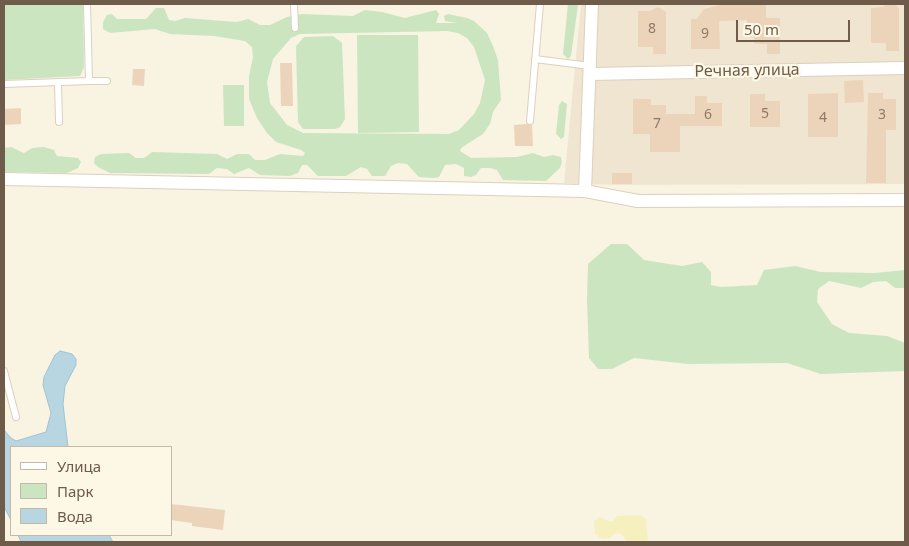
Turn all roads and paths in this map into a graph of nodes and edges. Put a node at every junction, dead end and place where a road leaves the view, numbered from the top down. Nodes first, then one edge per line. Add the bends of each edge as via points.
1 (87, 4) edge
2 (294, 4) edge
3 (540, 4) edge
4 (592, 4) edge
5 (295, 28) dead end
6 (535, 59) junction
7 (905, 68) edge
8 (590, 70) junction
9 (89, 81) junction
10 (107, 81) dead end
11 (58, 82) junction
12 (4, 84) edge
13 (530, 121) dead end
14 (59, 122) dead end
15 (4, 179) edge
16 (586, 192) junction
17 (905, 200) edge
18 (4, 371) edge
19 (16, 417) dead end

1 - 9 lane
2 - 5 lane
3 - 6 lane
4 - 8 street
6 - 8 lane
6 - 13 lane
7 - 8 street, Речная улица
8 - 16 street
9 - 10 lane
9 - 11 lane
11 - 12 lane
11 - 14 lane
15 - 16 street
16 - 17 street via 638,201
18 - 19 lane

